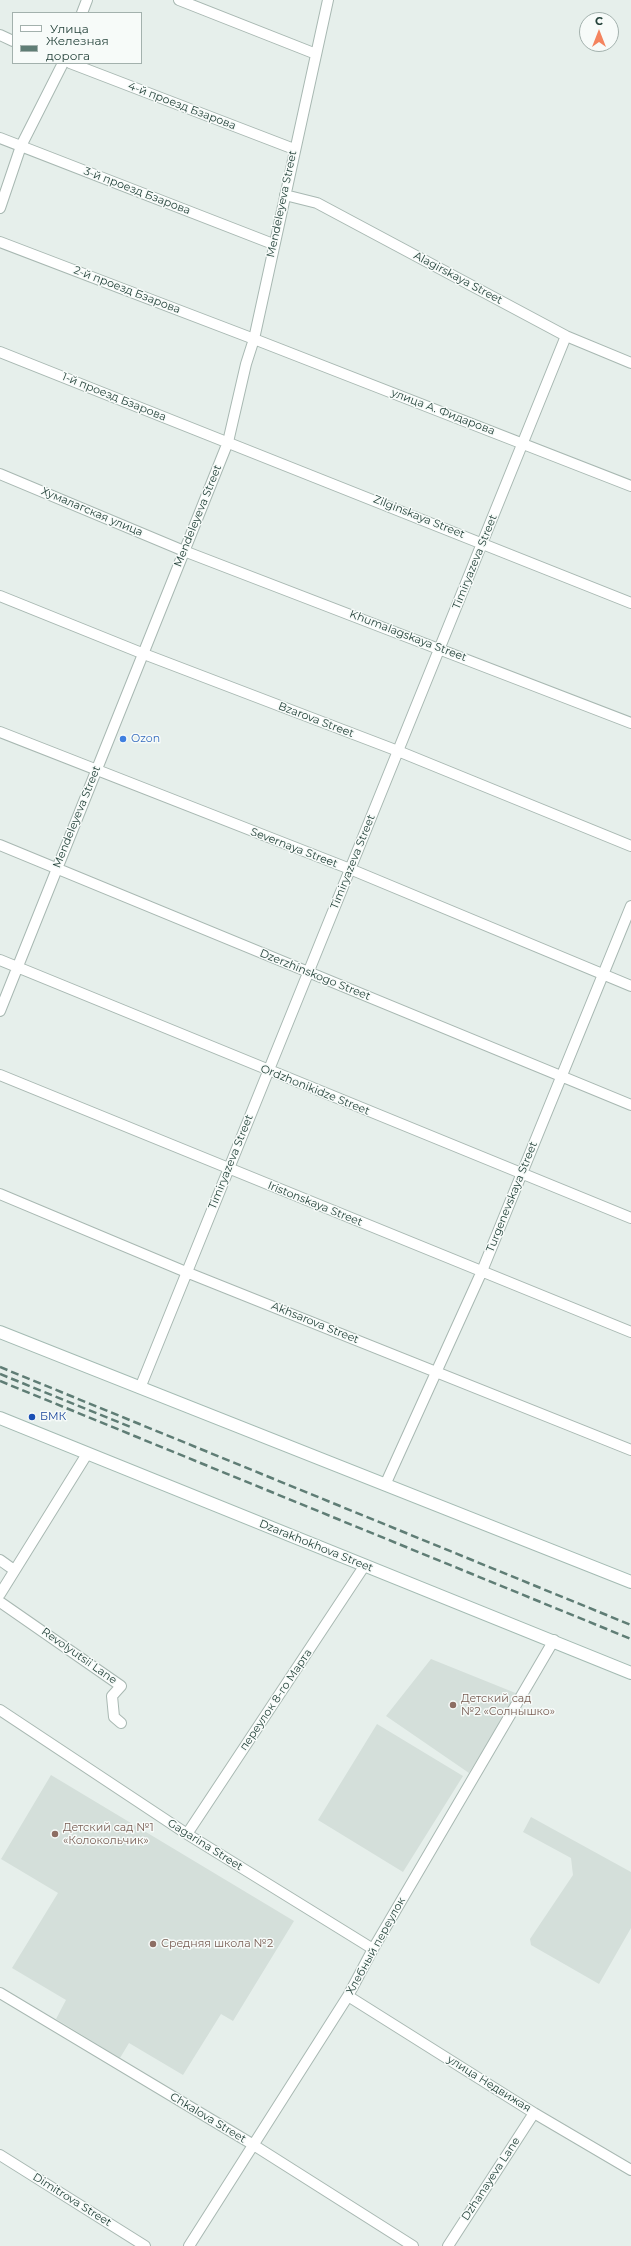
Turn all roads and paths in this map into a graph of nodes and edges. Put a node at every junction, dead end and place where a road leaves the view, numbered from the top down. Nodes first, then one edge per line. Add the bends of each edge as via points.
1 (87, 0) edge
2 (179, 0) edge
3 (328, 0) edge
4 (82, 12) edge
5 (0, 35) edge
6 (12, 40) edge
7 (316, 54) junction
8 (62, 64) edge
9 (73, 64) edge
10 (0, 138) edge
11 (21, 146) junction
12 (294, 149) junction
13 (285, 194) junction
14 (0, 208) edge
15 (0, 242) edge
16 (274, 244) junction
17 (566, 336) junction
18 (254, 338) junction
19 (0, 352) edge
20 (631, 363) edge
21 (228, 442) junction
22 (523, 443) junction
23 (0, 474) edge
24 (631, 486) edge
25 (482, 543) junction
26 (184, 551) junction
27 (0, 596) edge
28 (631, 603) edge
29 (439, 648) junction
30 (144, 654) junction
31 (631, 723) edge
32 (0, 732) edge
33 (398, 752) junction
34 (96, 770) junction
35 (0, 845) edge
36 (631, 846) edge
37 (56, 868) junction
38 (350, 870) junction
39 (631, 906) edge
40 (0, 960) edge
41 (18, 967) junction
42 (308, 972) junction
43 (602, 975) junction
44 (631, 986) edge
45 (0, 1011) edge
46 (268, 1071) junction
47 (0, 1075) edge
48 (561, 1076) junction
49 (631, 1105) edge
50 (228, 1169) junction
51 (523, 1173) junction
52 (0, 1194) edge
53 (631, 1218) edge
54 (482, 1271) junction
55 (186, 1272) junction
56 (0, 1332) edge
57 (631, 1332) edge
58 (437, 1372) junction
59 (140, 1388) junction
60 (0, 1418) edge
61 (631, 1450) edge
62 (87, 1454) junction
63 (385, 1485) junction
64 (0, 1560) edge
65 (365, 1565) junction
66 (14, 1570) junction
67 (631, 1582) edge
68 (0, 1594) edge
69 (0, 1602) edge
70 (554, 1640) junction
71 (631, 1673) edge
72 (0, 1710) edge
73 (121, 1723) dead end
74 (187, 1834) junction
75 (373, 1949) junction
76 (0, 1993) edge
77 (348, 1996) junction
78 (534, 2113) junction
79 (252, 2144) junction
80 (0, 2155) edge
81 (631, 2170) edge
82 (145, 2246) edge
83 (188, 2246) edge
84 (413, 2246) edge
85 (448, 2246) edge

1 - 4 street
2 - 7 street
3 - 7 street, Mendeleyeva Street
5 - 6 street
7 - 12 street, Mendeleyeva Street
8 - 11 street
9 - 12 street, 4-й проезд Бзарова
10 - 11 street, 3-й проезд Бзарова
11 - 14 street
11 - 16 street, 3-й проезд Бзарова
12 - 13 street, Mendeleyeva Street
13 - 16 street, Mendeleyeva Street
13 - 17 street, Alagirskaya Street via 317,203
15 - 18 street, 2-й проезд Бзарова
16 - 18 street, Mendeleyeva Street
17 - 20 street, Alagirskaya Street
17 - 22 street, Timiryazeva Street
18 - 21 street, Mendeleyeva Street
18 - 22 street, улица А. Фидарова
19 - 21 street, 1-й проезд Бзарова
21 - 25 street, Zilginskaya Street
21 - 26 street, Mendeleyeva Street
22 - 24 street, улица А. Фидарова
22 - 25 street, Timiryazeva Street
23 - 26 street, Хумалагская улица
25 - 28 street, Zilginskaya Street
25 - 29 street, Timiryazeva Street
26 - 29 street, Khumalagskaya Street
26 - 30 street, Mendeleyeva Street
27 - 30 street, Bzarova Street
29 - 31 street, Khumalagskaya Street
29 - 33 street, Timiryazeva Street
30 - 33 street, Bzarova Street
30 - 34 street, Mendeleyeva Street
32 - 34 street, Severnaya Street
33 - 36 street, Bzarova Street
33 - 38 street, Timiryazeva Street
34 - 37 street, Mendeleyeva Street
34 - 38 street, Severnaya Street
35 - 37 street, Dzerzhinskogo Street
37 - 41 street, Mendeleyeva Street
37 - 42 street, Dzerzhinskogo Street
38 - 42 street, Timiryazeva Street
38 - 43 street, Severnaya Street
39 - 43 street, Turgenevskaya Street
40 - 41 street, Ordzhonikidze Street
41 - 45 street, Mendeleyeva Street
41 - 46 street, Ordzhonikidze Street
42 - 46 street, Timiryazeva Street
42 - 48 street, Dzerzhinskogo Street
43 - 44 street, Severnaya Street
43 - 48 street, Turgenevskaya Street
46 - 50 street, Timiryazeva Street
46 - 51 street, Ordzhonikidze Street
47 - 50 street, Iristonskaya Street
48 - 49 street, Dzerzhinskogo Street
48 - 51 street, Turgenevskaya Street
50 - 54 street, Iristonskaya Street
50 - 55 street, Timiryazeva Street
51 - 53 street, Ordzhonikidze Street
51 - 54 street, Turgenevskaya Street
52 - 55 street, Akhsarova Street
54 - 57 street, Iristonskaya Street
54 - 58 street, Turgenevskaya Street
55 - 58 street, Akhsarova Street
55 - 59 street, Timiryazeva Street
56 - 59 street
58 - 61 street, Akhsarova Street
58 - 63 street, Turgenevskaya Street
59 - 63 street
60 - 62 street, Dzarakhokhova Street
62 - 65 street, Dzarakhokhova Street
62 - 66 street
63 - 67 street
64 - 66 street
65 - 70 street, Dzarakhokhova Street
65 - 74 street, переулок 8-го Марта
66 - 68 street
69 - 73 street, Revolyutsii Lane via 121,1686 112,1696 114,1717
70 - 71 street, Dzarakhokhova Street
70 - 75 street, Хлебный переулок
72 - 74 street, Gagarina Street
74 - 75 street, Gagarina Street
75 - 77 street, Хлебный переулок
76 - 79 street, Chkalova Street
77 - 78 street, улица Недвижая
77 - 79 street, Хлебный переулок
78 - 81 street, улица Недвижая
78 - 85 street, Dzhanayeva Lane
79 - 83 street, Хлебный переулок
79 - 84 street, Chkalova Street
80 - 82 street, Dimitrova Street

